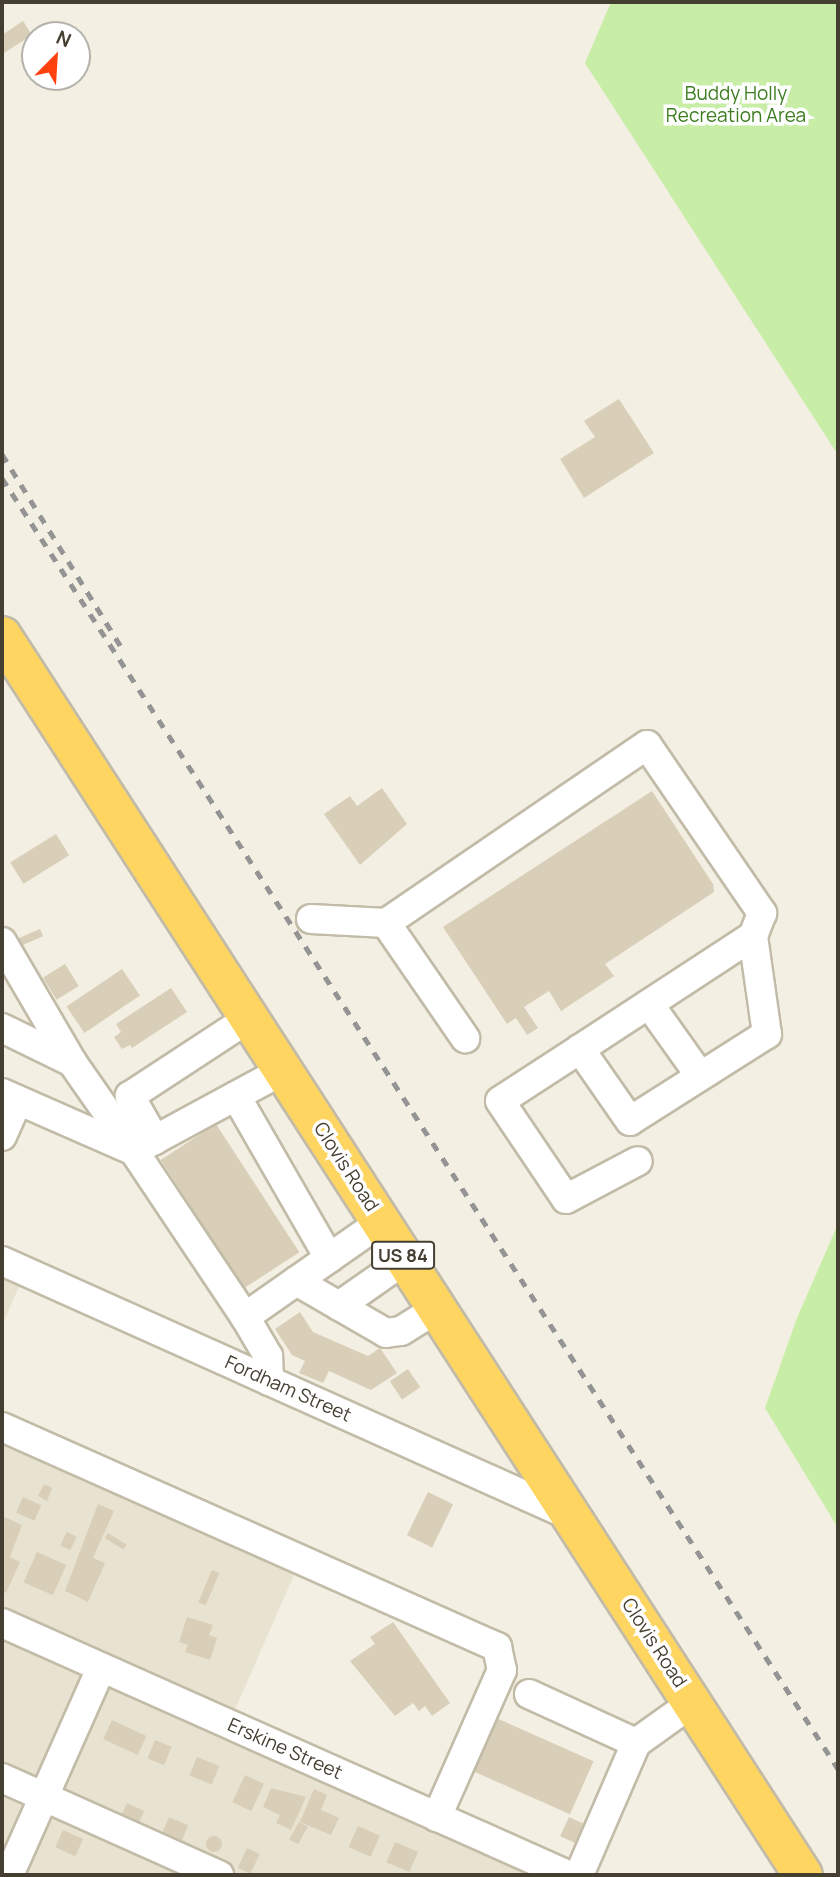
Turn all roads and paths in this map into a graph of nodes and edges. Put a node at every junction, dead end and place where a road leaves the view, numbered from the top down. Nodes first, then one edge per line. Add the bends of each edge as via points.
1 (6, 651) edge
2 (311, 919) dead end
3 (386, 923) junction
4 (752, 936) junction
5 (2, 942) edge
6 (649, 1004) junction
7 (249, 1018) junction
8 (2, 1028) edge
9 (465, 1038) dead end
10 (580, 1049) junction
11 (72, 1062) junction
12 (284, 1070) junction
13 (699, 1074) junction
14 (236, 1096) junction
15 (10, 1097) edge
16 (2, 1136) edge
17 (144, 1145) junction
18 (638, 1161) dead end
19 (382, 1221) junction
20 (329, 1258) junction
21 (406, 1259) junction
22 (2, 1261) edge
23 (296, 1281) junction
24 (339, 1306) junction
25 (438, 1308) junction
26 (244, 1317) junction
27 (270, 1381) junction
28 (2, 1427) edge
29 (574, 1517) junction
30 (2, 1623) edge
31 (101, 1668) junction
32 (529, 1694) dead end
33 (692, 1703) junction
34 (636, 1742) junction
35 (2, 1778) edge
36 (44, 1797) junction
37 (437, 1817) junction
38 (9, 1875) edge
39 (219, 1875) edge
40 (568, 1875) edge
41 (579, 1875) edge
42 (803, 1875) edge

1 - 7 highway, Clovis Road / US 84
2 - 3 street
3 - 4 street via 648,745 762,913
3 - 9 street
4 - 6 street
4 - 13 street via 766,1034
5 - 11 street
6 - 10 street
6 - 13 street
7 - 12 highway, Clovis Road / US 84
7 - 17 street via 130,1096
8 - 11 street
10 - 13 street via 630,1121
10 - 18 street via 500,1101 566,1199
11 - 17 street
12 - 14 street
12 - 19 highway, Clovis Road / US 84
14 - 17 street
14 - 20 street
15 - 16 street
15 - 17 street
17 - 26 street
19 - 20 street
19 - 21 highway, Clovis Road / US 84
20 - 23 street
21 - 24 street
21 - 25 highway, Clovis Road / US 84
22 - 27 street, Fordham Street
23 - 24 street
23 - 26 street
24 - 25 street via 386,1333 401,1331
25 - 29 highway, Clovis Road / US 84
26 - 27 street via 268,1356
27 - 29 street, Fordham Street
28 - 37 street via 497,1647 502,1670
29 - 33 highway, Clovis Road / US 84
30 - 31 street, Erskine Street
31 - 36 street
31 - 37 street, Erskine Street
32 - 34 street
33 - 34 street
33 - 42 highway, Clovis Road / US 84
34 - 41 street
35 - 36 street
36 - 38 street
36 - 39 street
37 - 40 street, Erskine Street

